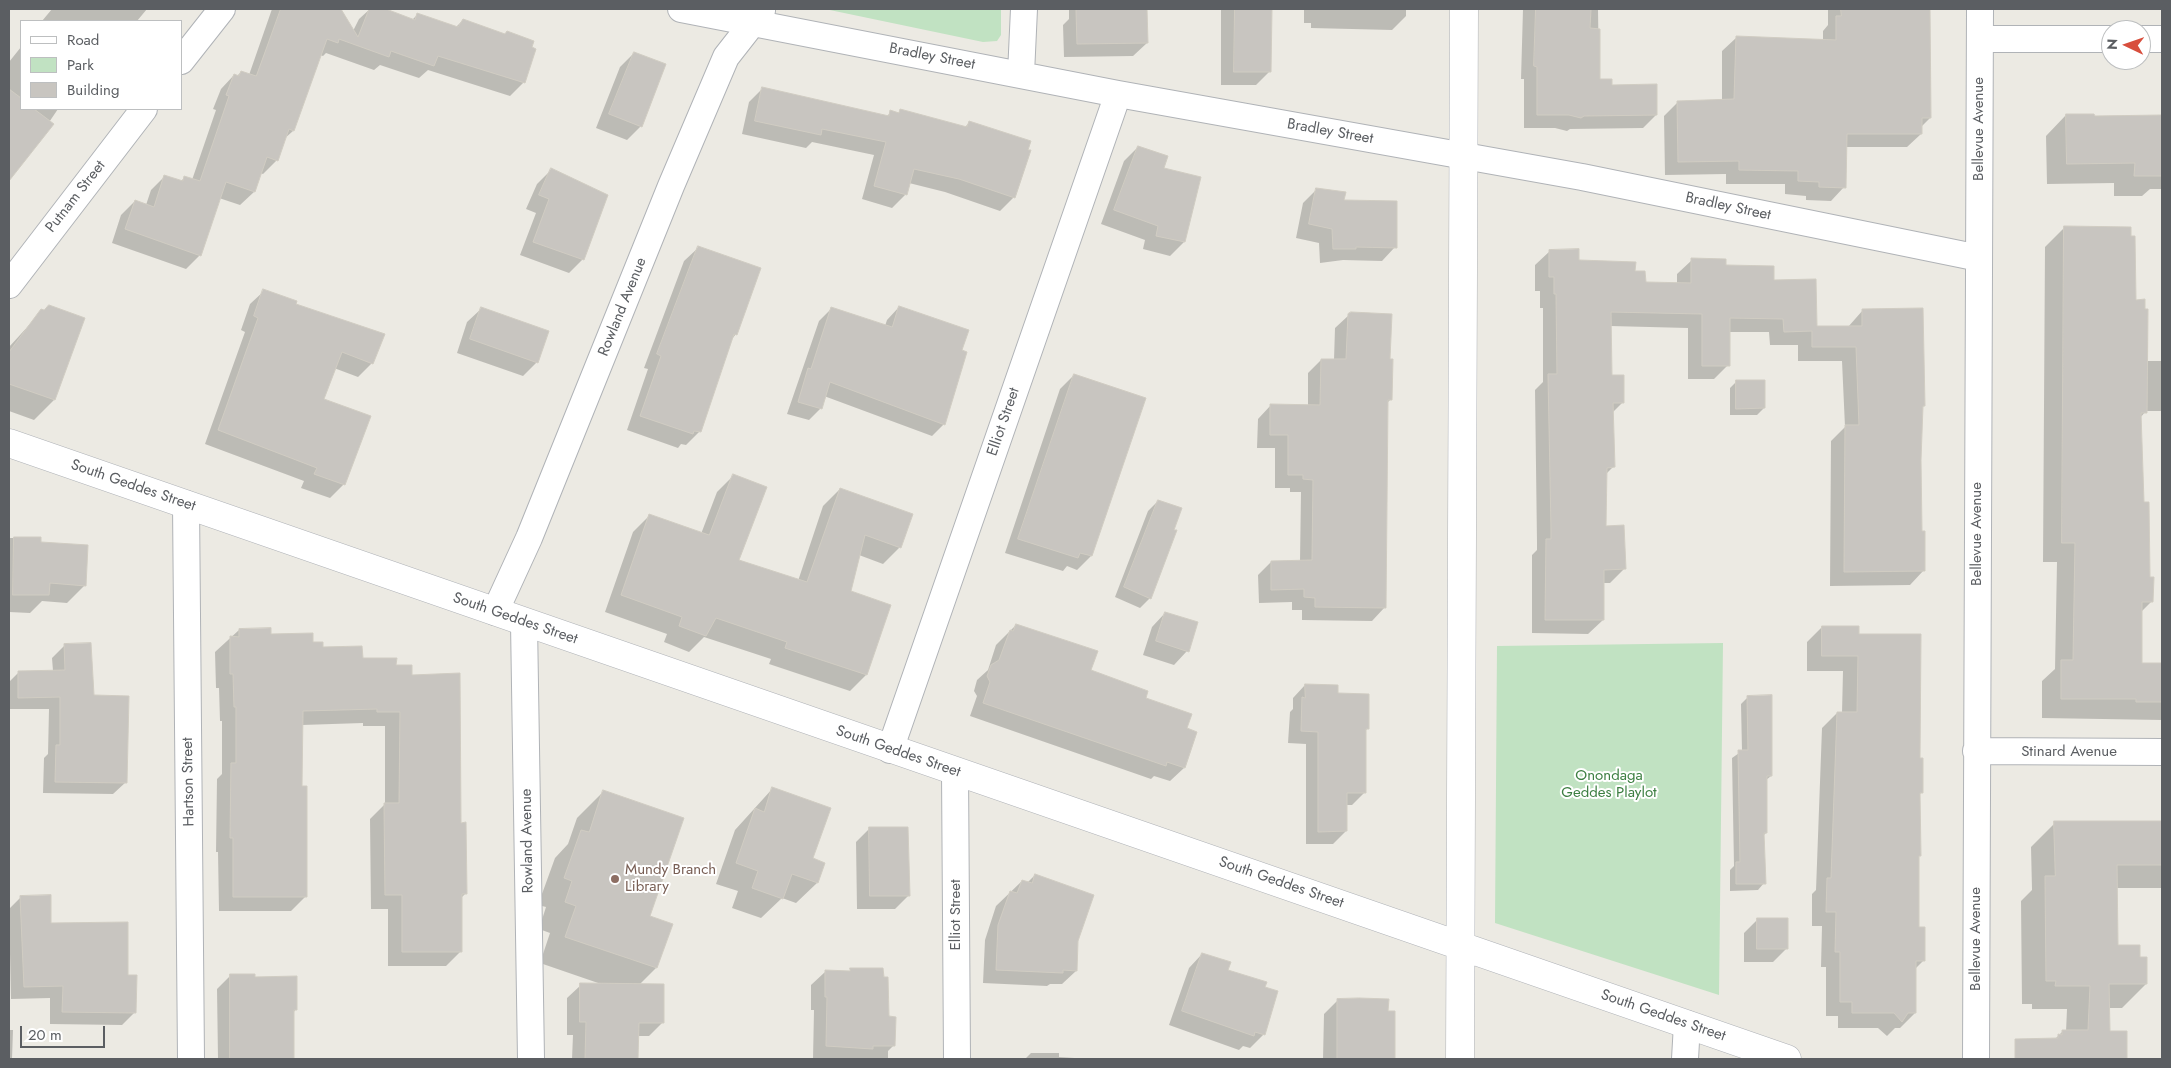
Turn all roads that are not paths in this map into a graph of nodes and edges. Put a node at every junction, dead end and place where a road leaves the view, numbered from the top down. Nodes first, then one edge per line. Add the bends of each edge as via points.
1 (222, 9) edge
2 (681, 9) edge
3 (1024, 9) edge
4 (1464, 9) edge
5 (1980, 9) edge
6 (758, 15) edge
7 (1980, 39) junction
8 (2101, 39) edge
9 (182, 60) edge
10 (1021, 74) junction
11 (1118, 94) junction
12 (143, 110) edge
13 (1464, 157) junction
14 (1979, 258) junction
15 (9, 286) edge
16 (9, 443) edge
17 (186, 504) junction
18 (495, 612) junction
19 (524, 623) junction
20 (890, 750) junction
21 (1976, 751) junction
22 (2162, 752) edge
23 (956, 772) junction
24 (1460, 945) junction
25 (1687, 1024) junction
26 (192, 1059) edge
27 (532, 1059) edge
28 (957, 1059) edge
29 (1460, 1059) edge
30 (1685, 1059) edge
31 (1787, 1059) edge
32 (1976, 1059) edge

1 - 9 street
2 - 6 street, Bradley Street
3 - 10 street
4 - 13 main road
5 - 7 street, Bellevue Avenue
6 - 10 street, Bradley Street
6 - 18 street, Rowland Avenue via 726,57 529,538
7 - 8 street
7 - 14 street, Bellevue Avenue
10 - 11 street, Bradley Street
11 - 13 street, Bradley Street
11 - 20 street, Elliot Street
12 - 15 street, Putnam Street
13 - 14 street, Bradley Street via 1592,179
13 - 24 main road
14 - 21 street, Bellevue Avenue
16 - 17 main road, South Geddes Street
17 - 18 main road, South Geddes Street
17 - 26 street, Hartson Street
18 - 19 main road, South Geddes Street
19 - 20 main road, South Geddes Street
19 - 27 street, Rowland Avenue
20 - 23 main road, South Geddes Street
21 - 22 street, Stinard Avenue
21 - 32 street, Bellevue Avenue
23 - 24 main road, South Geddes Street
23 - 28 street, Elliot Street
24 - 25 main road, South Geddes Street
24 - 29 main road
25 - 30 street
25 - 31 main road, South Geddes Street

